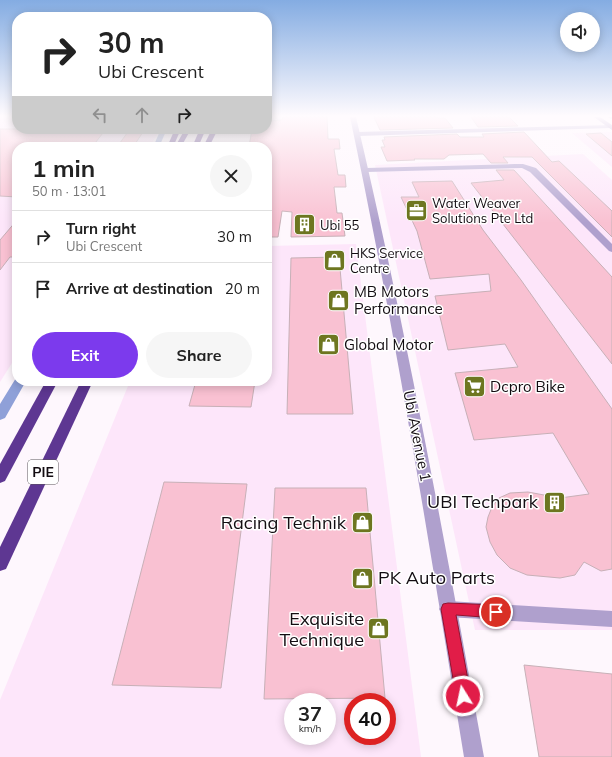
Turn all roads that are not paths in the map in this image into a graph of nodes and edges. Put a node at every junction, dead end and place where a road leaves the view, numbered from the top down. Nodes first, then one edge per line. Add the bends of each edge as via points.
1 (362, 152) edge
2 (366, 170) junction
3 (612, 249) edge
4 (49, 386) edge
5 (85, 386) edge
6 (0, 477) edge
7 (0, 564) edge
8 (448, 609) junction
9 (612, 619) edge
10 (474, 756) edge

1 - 2 street, Ubi Avenue 1
2 - 3 street via 516,166 528,168 533,170
2 - 8 street, Ubi Avenue 1
4 - 6 highway, PIE
5 - 7 highway, PIE
8 - 9 street
8 - 10 street, Ubi Avenue 1

